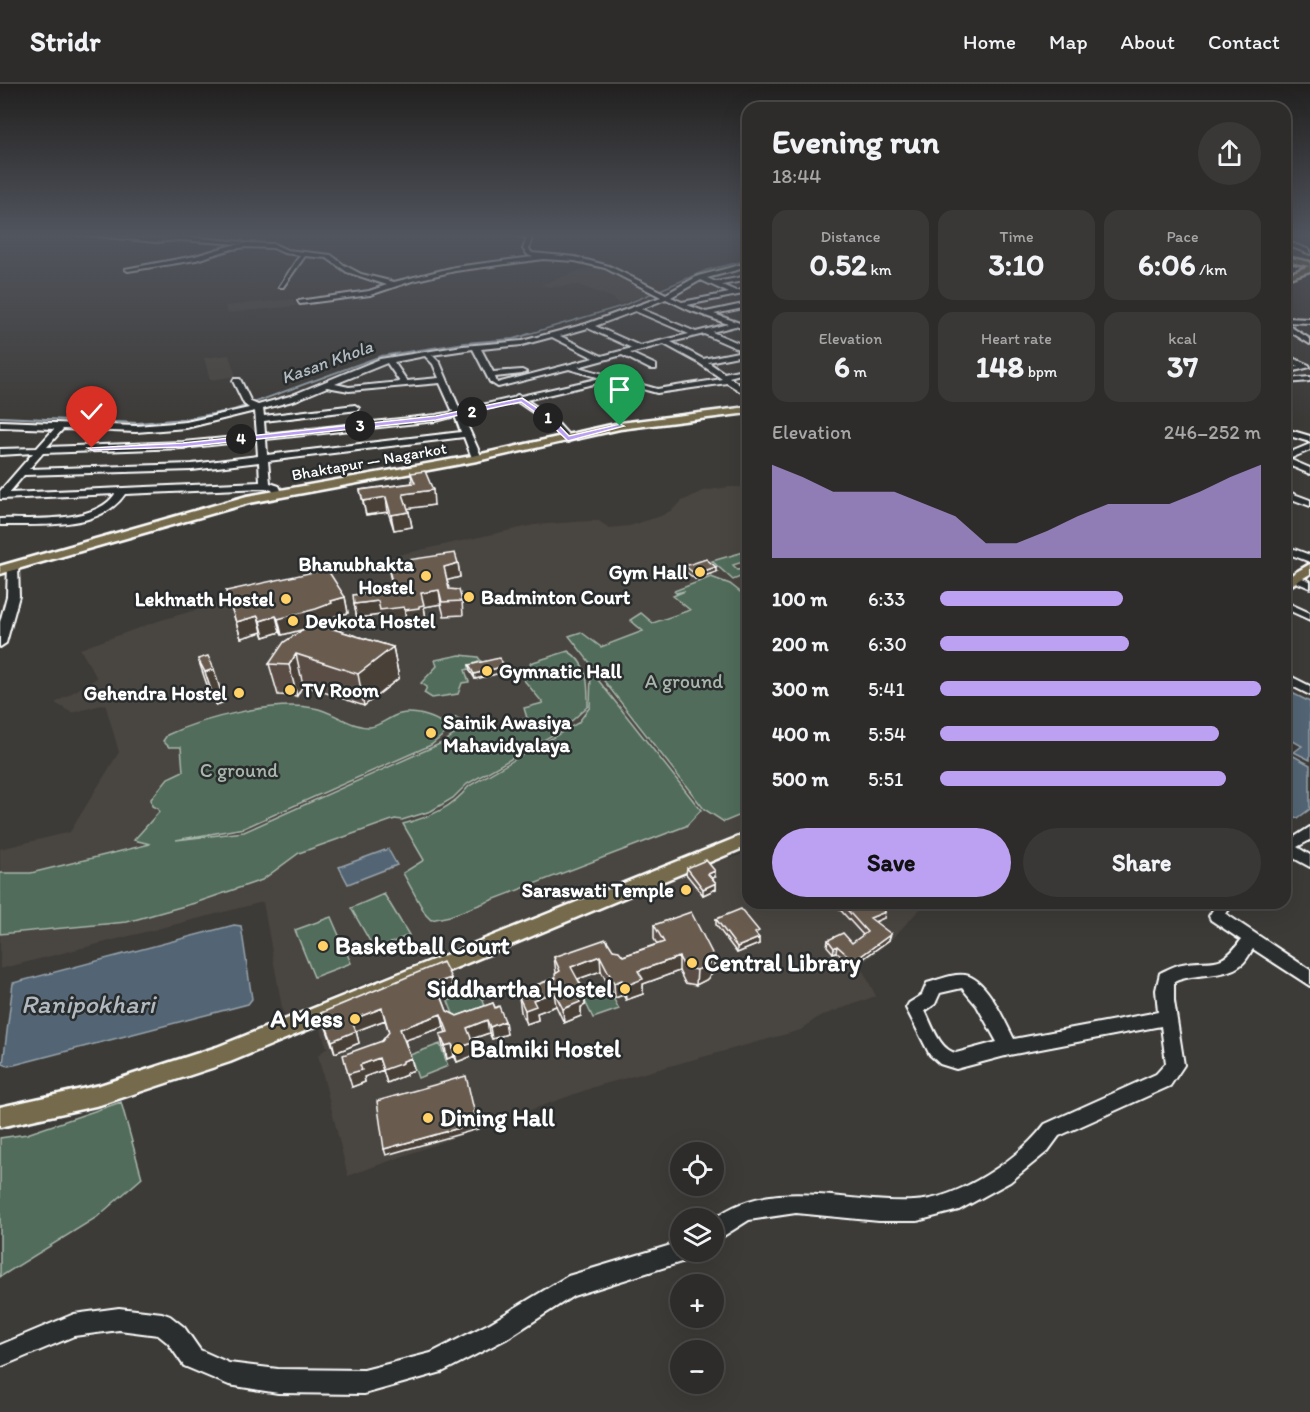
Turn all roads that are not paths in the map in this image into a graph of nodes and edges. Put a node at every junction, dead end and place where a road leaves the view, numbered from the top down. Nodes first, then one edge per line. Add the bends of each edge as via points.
1 (347, 296) edge
2 (656, 296) edge
3 (664, 296) edge
4 (720, 296) edge
5 (300, 302) dead end
6 (680, 304) junction
7 (742, 306) edge
8 (634, 308) junction
9 (704, 314) junction
10 (1291, 320) edge
11 (1310, 321) edge
12 (742, 322) edge
13 (734, 324) junction
14 (589, 326) junction
15 (742, 326) edge
16 (1291, 329) edge
17 (700, 332) junction
18 (553, 335) junction
19 (665, 342) junction
20 (1310, 342) edge
21 (476, 347) junction
22 (640, 349) junction
23 (742, 349) edge
24 (742, 352) edge
25 (426, 353) junction
26 (624, 353) junction
27 (603, 359) junction
28 (389, 360) junction
29 (1291, 360) edge
30 (702, 361) junction
31 (571, 367) junction
32 (654, 367) dead end
33 (1291, 370) edge
34 (742, 372) edge
35 (491, 375) junction
36 (610, 378) junction
37 (726, 378) junction
38 (1310, 379) edge
39 (443, 380) junction
40 (237, 381) dead end
41 (1291, 381) edge
42 (325, 384) junction
43 (405, 384) junction
44 (498, 385) junction
45 (742, 390) edge
46 (522, 400) junction
47 (255, 410) junction
48 (742, 411) edge
49 (457, 415) junction
50 (0, 424) edge
51 (365, 426) junction
52 (60, 427) junction
53 (1291, 433) edge
54 (466, 434) junction
55 (262, 437) junction
56 (568, 439) junction
57 (1310, 439) edge
58 (1308, 450) edge
59 (40, 451) junction
60 (0, 452) edge
61 (1291, 457) edge
62 (261, 458) junction
63 (477, 458) junction
64 (1291, 462) edge
65 (1310, 471) edge
66 (23, 472) junction
67 (265, 485) junction
68 (122, 491) junction
69 (279, 494) junction
70 (1291, 494) edge
71 (1, 496) edge
72 (1309, 502) edge
73 (13, 521) junction
74 (0, 522) edge
75 (0, 534) edge
76 (1291, 551) edge
77 (1310, 560) edge
78 (4, 566) edge
79 (1310, 568) edge
80 (1291, 580) edge
81 (1291, 581) edge
82 (1310, 585) edge
83 (1291, 608) edge
84 (1310, 617) edge
85 (0, 643) edge
86 (1291, 682) edge
87 (1310, 691) edge
88 (1310, 832) edge
89 (742, 840) edge
90 (1291, 844) edge
91 (1291, 849) edge
92 (1310, 862) edge
93 (1221, 909) edge
94 (1251, 939) junction
95 (1310, 979) edge
96 (1167, 1018) junction
97 (1009, 1047) junction
98 (0, 1117) edge
99 (724, 1224) edge
100 (670, 1256) edge
101 (0, 1356) edge

1 - 5 street
2 - 8 street
3 - 6 street
4 - 6 street
6 - 9 street
7 - 9 street
8 - 14 street
8 - 17 street
9 - 13 street
10 - 11 street
12 - 13 street
13 - 15 street
13 - 17 street
14 - 18 street
14 - 22 street
16 - 20 street
17 - 19 street
17 - 23 street
18 - 21 street via 522,343
18 - 27 street
19 - 22 street
19 - 30 street
21 - 25 street
21 - 35 street
22 - 26 street
24 - 30 street
25 - 28 street
25 - 39 street via 436,363
26 - 27 street
26 - 32 street
27 - 31 street
28 - 42 street
28 - 43 street
29 - 33 street via 1306,367
30 - 37 street
31 - 35 street
31 - 36 street
31 - 44 street
34 - 37 street
35 - 44 street
36 - 37 street via 657,391
36 - 46 street
37 - 45 street
38 - 41 street
39 - 43 street
39 - 49 street
40 - 47 street
42 - 43 street via 349,389
42 - 47 street
44 - 46 street
46 - 49 street
46 - 56 street
47 - 51 street via 358,409
47 - 52 street via 158,428
47 - 55 street
48 - 56 main road, Bhaktapur — Nagarkot via 620,426
49 - 51 street
49 - 54 street
50 - 52 street
51 - 55 street
52 - 59 street
53 - 57 street
54 - 62 street
54 - 63 street
55 - 59 street via 183,445
55 - 62 street
56 - 63 main road, Bhaktapur — Nagarkot
58 - 61 street
59 - 60 street
59 - 66 street
62 - 66 street via 192,467
62 - 67 street
63 - 69 main road, Bhaktapur — Nagarkot
64 - 65 street
66 - 71 street
67 - 68 street
67 - 69 street via 276,488
68 - 71 street
68 - 73 street via 112,505 91,513 57,520
69 - 78 main road, Bhaktapur — Nagarkot
70 - 72 street
73 - 74 street
73 - 75 street
76 - 77 street
78 - 85 street via 13,596
79 - 80 main road
81 - 82 street
83 - 84 street
86 - 87 street
88 - 90 street
89 - 98 main road via 222,1054 109,1092
91 - 92 street
93 - 94 street via 1217,916
94 - 95 street
94 - 96 street via 1236,960 1212,969 1183,970 1166,978 1163,995
96 - 97 street
96 - 99 street via 1175,1044 1175,1065 1163,1080 1052,1130 1041,1145 1003,1175 959,1200 917,1211 796,1203 747,1211
97 - 97 street via 956,1061 946,1059 936,1050 915,1008 929,999 933,988 963,981 971,984
100 - 101 street via 568,1287 498,1331 434,1364 364,1382 278,1381 229,1374 192,1358 176,1335 162,1324 119,1319 74,1325

